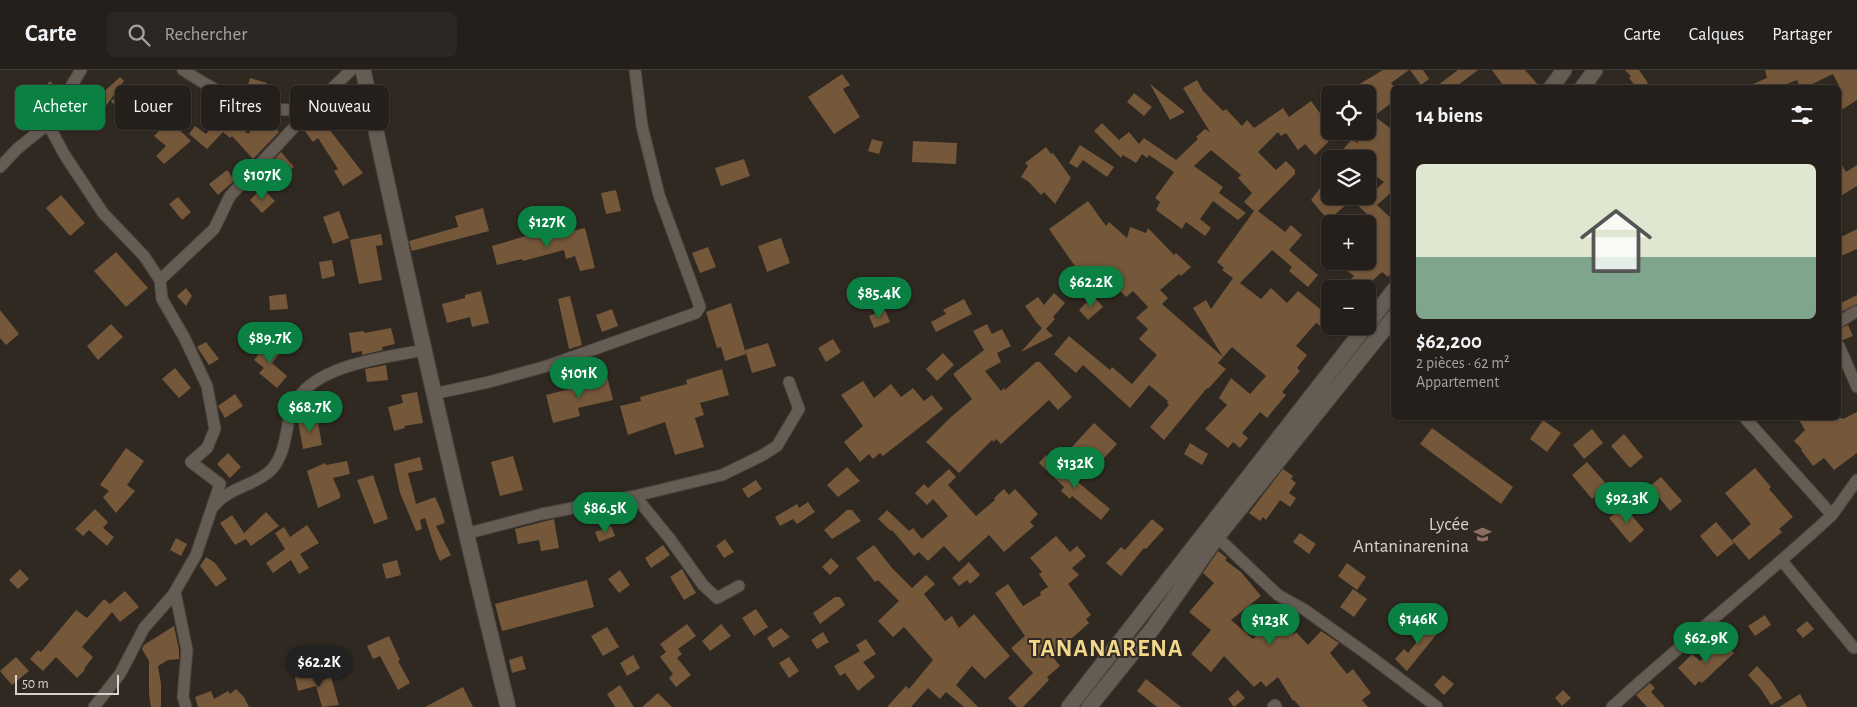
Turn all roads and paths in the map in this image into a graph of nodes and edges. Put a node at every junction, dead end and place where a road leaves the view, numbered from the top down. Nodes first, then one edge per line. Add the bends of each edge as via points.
1 (81, 70) edge
2 (183, 70) edge
3 (351, 70) edge
4 (363, 70) edge
5 (635, 70) edge
6 (1564, 70) edge
7 (1595, 70) edge
8 (72, 85) edge
9 (336, 85) edge
10 (1553, 85) edge
11 (1584, 85) edge
12 (290, 109) edge
13 (40, 130) edge
14 (51, 130) edge
15 (292, 130) edge
16 (0, 167) edge
17 (160, 280) junction
18 (1391, 294) edge
19 (1857, 311) edge
20 (1376, 313) edge
21 (1391, 320) edge
22 (1841, 321) edge
23 (1360, 335) edge
24 (424, 350) junction
25 (1841, 351) edge
26 (789, 382) dead end
27 (1857, 387) edge
28 (433, 394) junction
29 (1312, 408) junction
30 (1747, 420) edge
31 (1857, 480) edge
32 (635, 496) junction
33 (212, 508) junction
34 (1832, 515) junction
35 (1220, 527) junction
36 (465, 534) junction
37 (1782, 562) junction
38 (739, 586) dead end
39 (175, 592) junction
40 (1854, 648) dead end
41 (94, 707) edge
42 (186, 707) edge
43 (508, 707) edge
44 (1070, 707) edge
45 (1089, 707) edge
46 (1437, 707) edge
47 (1612, 707) edge

1 - 8 street
2 - 12 street via 214,90 259,108
3 - 9 street
4 - 24 street
5 - 28 street via 642,126 659,195 700,306 696,313 547,366
6 - 10 street
7 - 11 street
13 - 16 street
14 - 17 street via 103,213 144,256
15 - 17 street via 230,196 214,229
17 - 33 street via 162,299 207,386 215,430 207,448 191,462 220,484
18 - 20 street
19 - 22 street
21 - 29 street
23 - 29 street
24 - 28 street
24 - 33 street via 358,363 328,373 311,385 291,411 282,453 271,469 256,481 224,496
25 - 27 street
26 - 32 street via 799,409 777,446 722,475
28 - 36 street
29 - 35 street
30 - 34 street
31 - 34 street
32 - 36 street via 542,514
32 - 38 street via 703,585 717,598
33 - 39 street via 196,556
34 - 37 street
35 - 44 street
35 - 45 street via 1153,628
35 - 46 street via 1278,595 1305,610
36 - 43 street
37 - 40 street
37 - 47 street
39 - 41 street via 144,628 120,674
39 - 42 street via 187,650 183,697

